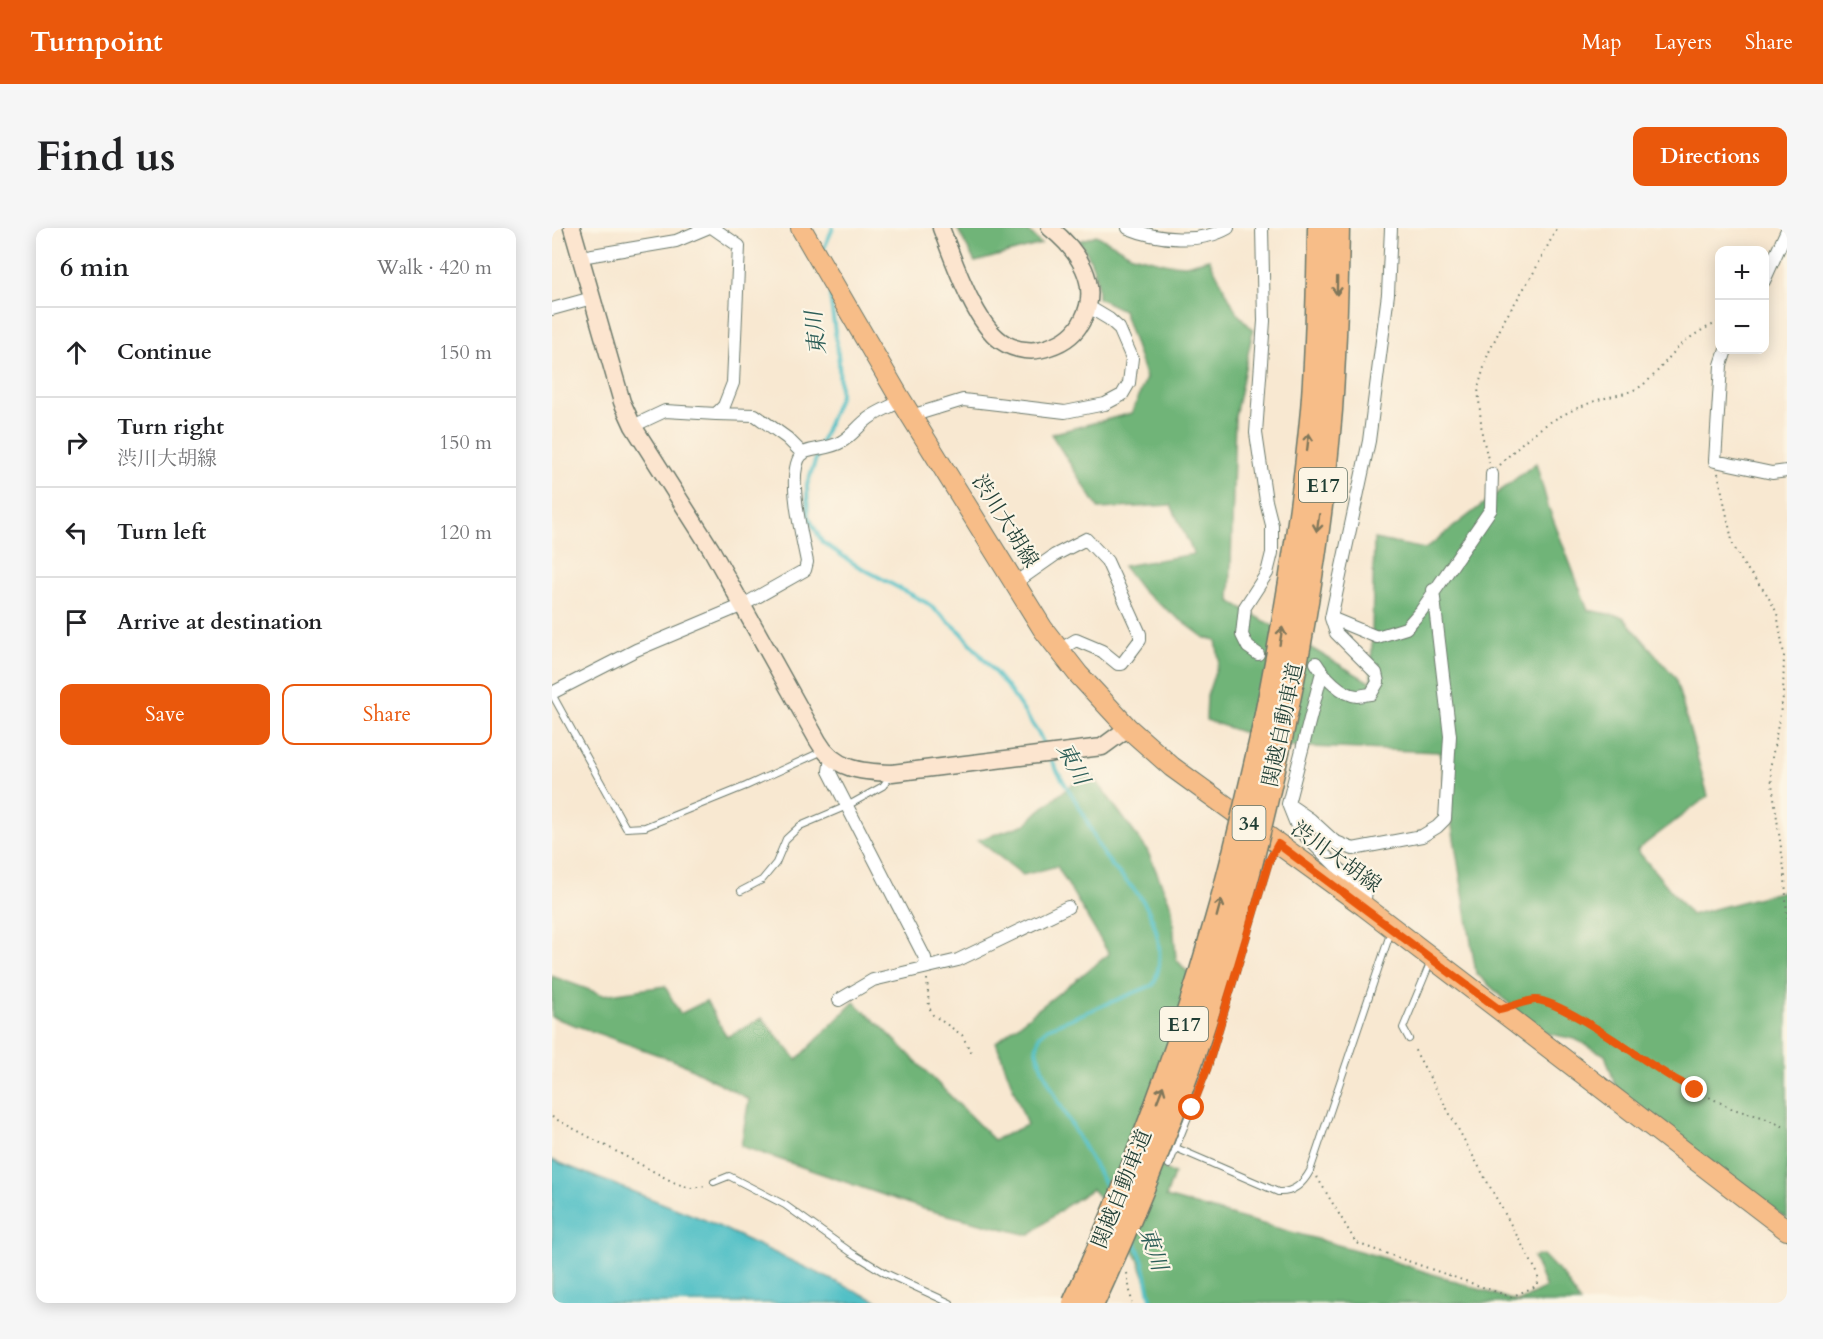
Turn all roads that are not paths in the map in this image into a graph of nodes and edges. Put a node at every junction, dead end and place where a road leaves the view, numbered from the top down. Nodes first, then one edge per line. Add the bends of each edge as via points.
1 (572, 228) edge
2 (707, 228) edge
3 (713, 228) edge
4 (941, 228) edge
5 (1050, 228) edge
6 (1128, 228) edge
7 (1228, 228) edge
8 (1262, 228) edge
9 (1319, 228) edge
10 (1338, 228) edge
11 (1391, 228) edge
12 (1787, 230) edge
13 (806, 236) edge
14 (581, 257) junction
15 (1769, 270) edge
16 (592, 298) junction
17 (1089, 307) junction
18 (552, 309) edge
19 (1725, 354) edge
20 (906, 409) junction
21 (716, 414) junction
22 (633, 426) junction
23 (807, 452) junction
24 (1787, 471) edge
25 (1492, 474) road end
26 (1015, 583) junction
27 (1433, 590) junction
28 (743, 605) junction
29 (1331, 618) junction
30 (1059, 650) junction
31 (1258, 654) dead end
32 (552, 694) edge
33 (1128, 728) junction
34 (1272, 737) junction
35 (827, 755) junction
36 (892, 773) junction
37 (1288, 804) junction
38 (847, 806) junction
39 (1278, 844) junction
40 (741, 891) dead end
41 (1364, 906) junction
42 (1068, 908) dead end
43 (1390, 934) dead end
44 (1432, 959) junction
45 (926, 967) junction
46 (839, 1000) dead end
47 (1409, 1039) road end
48 (1176, 1148) junction
49 (1169, 1166) dead end
50 (714, 1182) road end
51 (1787, 1230) edge
52 (950, 1303) edge
53 (1074, 1303) edge
54 (1093, 1303) edge

1 - 14 street
2 - 14 street via 676,241
3 - 21 street via 739,246 733,383 724,406
4 - 17 street via 978,313 1001,341 1020,350 1038,351 1054,346 1079,328
5 - 17 street via 1078,257 1086,273
6 - 7 street via 1169,239 1207,235
8 - 31 street via 1264,321 1256,433 1272,525 1272,553 1267,573 1245,607 1242,635 1248,647
34 -> 9 highway, 関越自動車道 / E17 via 1277,663 1312,410
10 -> 34 highway, 関越自動車道 / E17 via 1331,410 1321,502 1294,679
11 - 29 street via 1388,294 1369,441
12 - 15 street
13 - 20 main road, 渋川大胡線 / 34
14 - 16 street
16 - 18 street
16 - 22 street via 622,402
17 - 20 street via 1119,328 1132,358 1129,383 1122,395 1105,404 1065,412 963,400
19 - 24 street via 1715,461 1772,473
20 - 23 street via 867,419 844,441
20 - 26 main road, 渋川大胡線 / 34
21 - 22 street via 665,411
21 - 23 street via 755,415
22 - 28 street
23 - 28 street via 798,465 795,493 806,570
25 - 27 street via 1491,509
26 - 30 main road, 渋川大胡線 / 34
26 - 30 street via 1086,539 1107,561 1140,640 1122,664 1076,640
27 - 29 street via 1406,628 1377,637
27 - 37 street via 1450,736 1445,819 1422,836 1353,849 1334,841
28 - 32 street via 636,650
28 - 35 street
29 - 37 street via 1336,633 1376,673 1378,682 1371,694 1355,696 1342,690 1319,667
30 - 33 main road, 渋川大胡線 / 34
32 - 35 lane via 626,828 645,827
33 - 36 street via 1102,747
33 - 39 main road, 渋川大胡線 / 34 via 1172,766
53 -> 34 highway, 関越自動車道 / E17, bridge via 1165,1080 1193,997 1239,832
34 - 54 highway, 関越自動車道 / E17, bridge via 1237,916 1209,1010 1148,1176
35 - 36 street via 848,768
35 - 38 street via 829,771
36 - 38 lane via 883,786
37 - 41 street via 1298,829 1366,891
38 - 40 lane via 800,826 786,839 776,862 762,879
38 - 45 street via 925,958
39 - 41 main road, 渋川大胡線 / 34
39 - 48 lane via 1269,861 1207,1069
41 - 44 main road, 渋川大胡線 / 34
42 - 45 street via 958,960
43 - 48 lane via 1303,1183 1286,1193 1278,1192
44 - 47 lane via 1402,1028
44 - 51 main road, 渋川大胡線 / 34
45 - 46 street via 873,980
48 - 49 lane
50 - 52 lane via 729,1176 785,1205 885,1273

